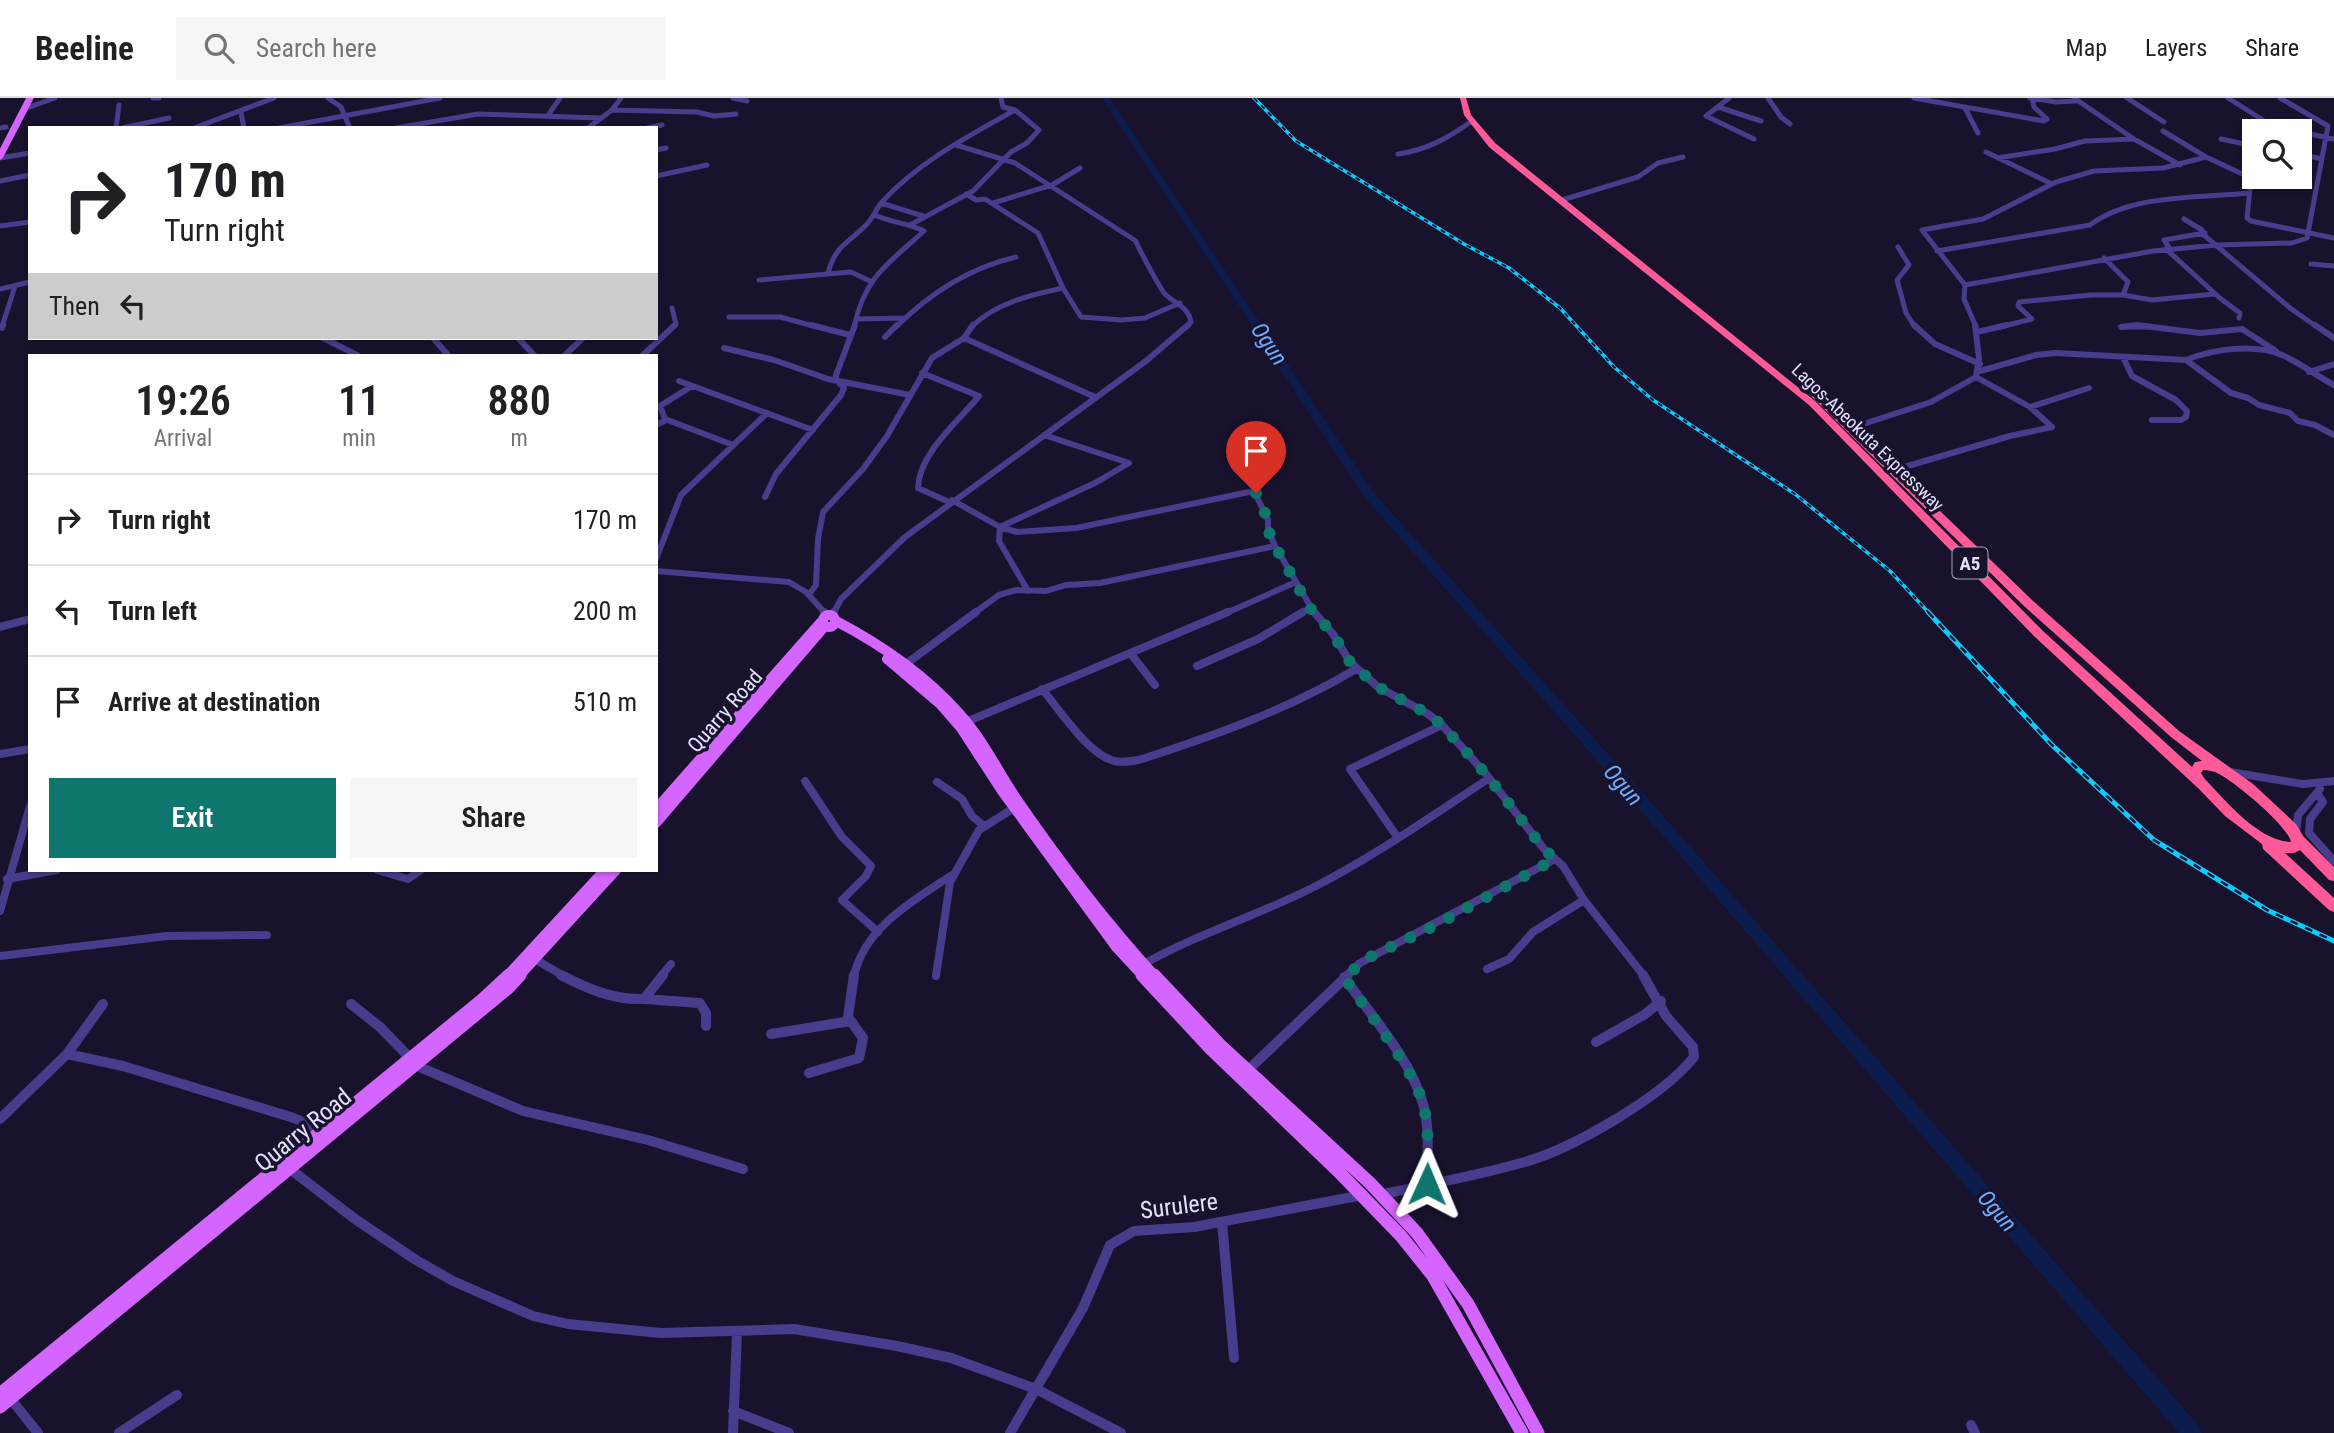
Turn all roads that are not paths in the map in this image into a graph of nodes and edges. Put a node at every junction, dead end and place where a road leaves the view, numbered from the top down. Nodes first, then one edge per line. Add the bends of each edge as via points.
1 (24, 98) edge
2 (30, 98) edge
3 (55, 98) edge
4 (153, 98) edge
5 (159, 98) edge
6 (274, 98) edge
7 (328, 98) edge
8 (440, 98) edge
9 (560, 98) edge
10 (621, 98) edge
11 (733, 98) edge
12 (1001, 98) edge
13 (1463, 98) edge
14 (1471, 98) edge
15 (1729, 98) edge
16 (1768, 98) edge
17 (1914, 98) edge
18 (2031, 98) edge
19 (2127, 98) edge
20 (2228, 98) edge
21 (2280, 98) edge
22 (2076, 99) edge
23 (747, 101) dead end
24 (119, 105) dead end
25 (1718, 107) junction
26 (1965, 108) junction
27 (24, 109) junction
28 (612, 110) junction
29 (1015, 110) junction
30 (241, 112) junction
31 (549, 114) junction
32 (736, 114) dead end
33 (345, 116) junction
34 (169, 118) dead end
35 (601, 118) junction
36 (2261, 119) edge
37 (1472, 121) junction
38 (1760, 121) dead end
39 (2164, 122) dead end
40 (1790, 124) dead end
41 (662, 125) dead end
42 (116, 126) edge
43 (131, 126) edge
44 (200, 126) edge
45 (244, 126) edge
46 (290, 126) edge
47 (349, 126) edge
48 (407, 126) edge
49 (591, 126) edge
50 (657, 126) edge
51 (3, 127) edge
52 (2163, 131) dead end
53 (1978, 133) dead end
54 (2312, 134) edge
55 (0, 138) edge
56 (2326, 138) junction
57 (1754, 139) dead end
58 (2134, 139) junction
59 (2221, 139) dead end
60 (2334, 139) edge
61 (2242, 143) edge
62 (956, 145) junction
63 (666, 148) dead end
64 (658, 149) edge
65 (1986, 152) dead end
66 (28, 153) edge
67 (1398, 154) dead end
68 (0, 157) edge
69 (1683, 157) dead end
70 (2206, 157) junction
71 (2312, 157) edge
72 (1005, 158) junction
73 (1997, 158) junction
74 (2322, 159) junction
75 (707, 165) dead end
76 (2179, 165) junction
77 (1080, 168) dead end
78 (28, 175) edge
79 (658, 176) edge
80 (0, 181) edge
81 (2052, 184) junction
82 (1052, 185) junction
83 (2249, 193) junction
84 (966, 194) junction
85 (1562, 200) junction
86 (881, 203) junction
87 (993, 203) junction
88 (875, 215) junction
89 (923, 216) junction
90 (2185, 219) dead end
91 (28, 222) edge
92 (910, 225) junction
93 (0, 226) edge
94 (2205, 233) junction
95 (2308, 234) junction
96 (2334, 237) edge
97 (2217, 245) junction
98 (1898, 247) dead end
99 (2168, 249) junction
100 (1937, 251) junction
101 (1016, 257) dead end
102 (2104, 258) junction
103 (2311, 264) dead end
104 (2334, 266) edge
105 (828, 274) junction
106 (760, 280) dead end
107 (870, 281) junction
108 (28, 283) edge
109 (1965, 285) junction
110 (15, 286) junction
111 (1063, 288) junction
112 (0, 289) edge
113 (2215, 294) junction
114 (2123, 295) junction
115 (1180, 303) junction
116 (672, 308) dead end
117 (729, 317) dead end
118 (856, 318) junction
119 (905, 318) junction
120 (2239, 318) dead end
121 (1717, 320) junction
122 (2122, 327) dead end
123 (2, 328) dead end
124 (1977, 332) junction
125 (850, 335) junction
126 (1736, 335) junction
127 (885, 337) dead end
128 (964, 338) junction
129 (2334, 338) edge
130 (327, 340) edge
131 (436, 340) edge
132 (521, 340) edge
133 (581, 340) edge
134 (724, 348) dead end
135 (355, 354) edge
136 (447, 354) edge
137 (533, 354) edge
138 (566, 354) edge
139 (643, 354) edge
140 (2282, 354) junction
141 (2123, 357) junction
142 (2186, 360) junction
143 (2334, 364) edge
144 (1979, 371) junction
145 (2309, 372) junction
146 (922, 373) junction
147 (836, 380) junction
148 (679, 381) dead end
149 (2334, 385) edge
150 (692, 386) junction
151 (2089, 388) dead end
152 (910, 395) junction
153 (1095, 397) junction
154 (2030, 407) junction
155 (767, 413) junction
156 (666, 420) junction
157 (2151, 420) dead end
158 (658, 424) edge
159 (1852, 428) junction
160 (813, 430) junction
161 (1044, 435) junction
162 (2334, 435) edge
163 (733, 445) junction
164 (1876, 458) junction
165 (1894, 470) junction
166 (765, 496) dead end
167 (951, 501) junction
168 (1000, 527) junction
169 (1275, 546) junction
170 (658, 554) edge
171 (658, 571) edge
172 (1296, 582) junction
173 (1028, 591) junction
174 (810, 593) junction
175 (1310, 608) junction
176 (28, 619) edge
177 (829, 621) junction
178 (0, 626) edge
179 (1131, 654) junction
180 (906, 664) junction
181 (1196, 666) dead end
182 (1356, 670) junction
183 (1155, 685) dead end
184 (1042, 689) junction
185 (966, 722) junction
186 (1442, 725) junction
187 (28, 749) edge
188 (0, 754) edge
189 (2225, 771) junction
190 (1489, 779) junction
191 (805, 782) dead end
192 (937, 782) dead end
193 (2330, 782) edge
194 (2207, 789) junction
195 (2317, 793) junction
196 (658, 808) edge
197 (1014, 808) junction
198 (28, 812) edge
199 (658, 821) edge
200 (984, 825) junction
201 (2297, 836) junction
202 (1398, 838) junction
203 (2260, 838) junction
204 (1555, 859) junction
205 (2334, 861) edge
206 (46, 872) edge
207 (384, 872) edge
208 (418, 872) edge
209 (603, 872) edge
210 (615, 872) edge
211 (955, 873) junction
212 (2334, 876) edge
213 (7, 879) junction
214 (1584, 900) junction
215 (2334, 906) edge
216 (0, 911) edge
217 (878, 932) junction
218 (267, 936) dead end
219 (0, 956) edge
220 (536, 960) junction
221 (671, 964) dead end
222 (1144, 964) junction
223 (1486, 969) dead end
224 (936, 976) dead end
225 (1344, 977) junction
226 (644, 999) junction
227 (1661, 1001) junction
228 (103, 1004) dead end
229 (351, 1004) dead end
230 (850, 1021) junction
231 (706, 1026) dead end
232 (771, 1034) dead end
233 (1597, 1042) dead end
234 (67, 1054) junction
235 (414, 1063) junction
236 (1248, 1070) junction
237 (809, 1073) dead end
238 (0, 1119) edge
239 (320, 1134) junction
240 (290, 1169) junction
241 (743, 1169) dead end
242 (1427, 1184) junction
243 (1361, 1195) junction
244 (1383, 1195) junction
245 (1222, 1222) junction
246 (737, 1332) junction
247 (1234, 1357) dead end
248 (1036, 1389) junction
249 (177, 1395) dead end
250 (3, 1400) edge
251 (733, 1412) junction
252 (38, 1433) edge
253 (119, 1433) edge
254 (733, 1433) edge
255 (789, 1433) edge
256 (1010, 1433) edge
257 (1121, 1433) edge
258 (1522, 1433) edge
259 (1538, 1433) edge

1 - 51 main road
2 - 27 main road
3 - 27 street
4 - 5 street
6 - 30 street
7 - 33 street
8 - 33 street
9 - 31 street
10 - 28 street
11 - 23 street
12 - 29 street via 1003,107
13 - 37 highway, Lagos-Abeokuta Expressway / A5
14 - 85 highway, Lagos-Abeokuta Expressway / A5 via 1479,118 1504,152
15 - 25 street
16 - 40 street
17 - 26 street
18 - 22 street
18 - 26 street via 2045,115 2044,121
19 - 39 street
20 - 36 street
21 - 56 street via 2328,126
22 - 58 street
24 - 42 street
25 - 38 street
25 - 57 street via 1706,116
26 - 53 street
27 - 68 main road
28 - 32 street
28 - 35 street
29 - 62 street
29 - 72 street via 1039,130
30 - 44 street
30 - 45 street
31 - 35 street
31 - 48 street via 468,115
33 - 46 street
33 - 47 street
34 - 43 street
35 - 49 street
37 - 67 street via 1421,151
37 - 121 highway, Lagos-Abeokuta Expressway / A5 via 1500,153
41 - 50 street
51 - 55 main road
52 - 70 street
54 - 56 street
56 - 60 street
56 - 74 street
58 - 73 street via 2085,141
58 - 76 street
59 - 61 street
62 - 72 street via 968,152
62 - 86 street
63 - 64 street
65 - 73 street
66 - 68 street
69 - 85 street via 1658,163 1638,177
70 - 76 street
70 - 83 street via 2248,174 2252,182
71 - 74 street
72 - 82 street
72 - 84 street
73 - 81 street
74 - 95 street
75 - 79 street
76 - 81 street via 2094,171
77 - 82 street
78 - 80 street
81 - 100 street via 1983,219 1922,230
82 - 87 street
82 - 115 street via 1134,238 1164,293
83 - 95 street via 2251,221
83 - 100 street via 2127,205 2090,225
84 - 87 street
84 - 89 street
85 - 121 highway, Lagos-Abeokuta Expressway / A5
86 - 88 street
86 - 89 street
87 - 111 street via 1038,233
88 - 92 street
88 - 105 street via 833,254
89 - 92 street
90 - 94 street
91 - 93 street
92 - 107 street via 924,231
94 - 97 street
94 - 99 street via 2164,240
95 - 96 street
95 - 97 street via 2292,243
97 - 99 street
97 - 129 street via 2290,308
98 - 144 street via 1909,265 1897,280 1900,300 1916,329
99 - 102 street
99 - 113 street
100 - 109 street
101 - 119 street via 985,264
102 - 109 street
102 - 114 street via 2128,282
103 - 104 street
105 - 106 street
105 - 107 street via 851,272
107 - 118 street
108 - 110 street
109 - 124 street via 1962,300
110 - 112 street
110 - 123 street
111 - 115 street via 1078,315 1085,317 1145,318
111 - 128 street via 1021,298 982,316
113 - 114 street via 2152,300
113 - 120 street via 2240,313
114 - 124 street via 2019,302 2032,320
115 - 153 street via 1191,318 1187,328
116 - 139 street via 676,324
117 - 125 street via 780,317
118 - 119 street
118 - 125 street
119 - 127 street
121 - 126 highway, Lagos-Abeokuta Expressway / A5
122 - 140 street via 2200,334 2242,329
124 - 144 street
125 - 147 street
126 - 159 highway, Lagos-Abeokuta Expressway / A5
126 - 164 highway, Lagos-Abeokuta Expressway / A5
128 - 146 street via 939,352
128 - 153 street
130 - 135 street
131 - 136 street
132 - 137 street
133 - 138 street
134 - 147 street
140 - 142 street via 2258,350 2196,355
140 - 145 street
141 - 142 street
141 - 144 street via 2055,353
141 - 157 street via 2132,376 2187,411 2181,420
142 - 162 street via 2231,393 2290,413 2298,421
143 - 145 street
144 - 154 street
144 - 159 street via 1931,402
145 - 149 street
146 - 152 street
146 - 167 street via 979,396 926,461 917,482 918,488
147 - 152 street
147 - 160 street via 844,388 841,395
148 - 150 street
150 - 155 street
150 - 156 street via 660,406
151 - 154 street
152 - 174 street via 872,458 823,512 816,585
153 - 161 street
154 - 165 street via 2052,427
155 - 160 street
155 - 163 street
156 - 158 street
156 - 163 street
159 - 164 highway, Lagos-Abeokuta Expressway / A5
160 - 166 street via 776,474
161 - 167 street
161 - 168 street via 1129,463
163 - 170 street via 681,495
164 - 165 highway, Lagos-Abeokuta Expressway / A5
164 - 194 highway, Lagos-Abeokuta Expressway / A5 via 2039,634
165 - 189 highway, Lagos-Abeokuta Expressway / A5 via 2063,635 2175,734
167 - 168 street
167 - 177 street via 859,580
168 - 169 street via 1017,532 1076,528 1250,490 1257,495
168 - 173 street via 999,541
169 - 172 street
169 - 173 street via 1100,583
171 - 174 street via 781,580
172 - 175 street
172 - 179 street
173 - 180 street via 992,598
174 - 177 street
175 - 181 street via 1258,639
175 - 182 street
176 - 178 street
177 - 180 main road
177 - 196 main road, Quarry Road via 814,628
177 - 197 main road via 888,659 940,704
177 - 199 main road, Quarry Road
179 - 183 street
179 - 184 street
180 - 185 main road
182 - 184 street via 1257,720 1126,762 1106,758
182 - 186 street
184 - 185 street
185 - 222 main road via 1084,891
186 - 190 street
186 - 202 street via 1350,769
187 - 188 street
189 - 193 street via 2286,782
189 - 194 highway via 2199,765 2195,774
189 - 201 highway, A5
190 - 202 street
190 - 204 street
191 - 217 street via 842,837 872,866 842,900
192 - 200 street via 962,799
193 - 195 street
194 - 203 highway, A5
195 - 201 street via 2298,815
195 - 205 street via 2323,802 2309,814 2307,824 2311,837
197 - 200 street
197 - 243 main road via 1099,926 1162,999
198 - 213 street
200 - 211 street
201 - 203 highway, A5 via 2294,848 2287,849
201 - 212 highway, A5
202 - 222 street via 1310,889
203 - 215 highway, A5
204 - 214 street
204 - 225 street via 1370,957
206 - 213 street
207 - 208 street via 408,879
209 - 235 main road, Quarry Road via 507,978
210 - 220 main road, Quarry Road
211 - 217 street
211 - 224 street via 946,892
213 - 216 street
214 - 223 street via 1533,932 1509,959
214 - 227 street
217 - 230 street via 856,967
218 - 219 street via 167,936
220 - 226 street via 593,990
220 - 235 main road, Quarry Road
221 - 226 street
222 - 236 main road
225 - 236 street
225 - 242 street via 1408,1072 1423,1104
226 - 231 street via 700,1003
227 - 233 street
227 - 242 street, Surulere via 1666,1016 1693,1047 1694,1057 1637,1107 1590,1134 1523,1163
228 - 234 street
229 - 235 street
230 - 232 street
230 - 237 street via 862,1031 859,1058
234 - 238 street
234 - 239 street via 123,1066 294,1118
235 - 239 main road, Quarry Road
235 - 240 main road, Quarry Road
235 - 241 street via 523,1111 648,1140
236 - 244 main road
239 - 250 main road, Quarry Road
240 - 246 street via 416,1260 533,1315 568,1324 661,1333
240 - 250 main road, Quarry Road
242 - 244 street, Surulere
243 - 244 street, Surulere
243 - 245 street, Surulere
243 - 258 main road via 1433,1276
244 - 259 main road via 1436,1256
245 - 247 street
245 - 248 street, Surulere via 1134,1231 1110,1245 1083,1308
246 - 248 street via 794,1329 897,1346 951,1358
246 - 251 street
248 - 256 street, Surulere
248 - 257 street
249 - 253 street
250 - 252 street
251 - 254 street
251 - 255 street

